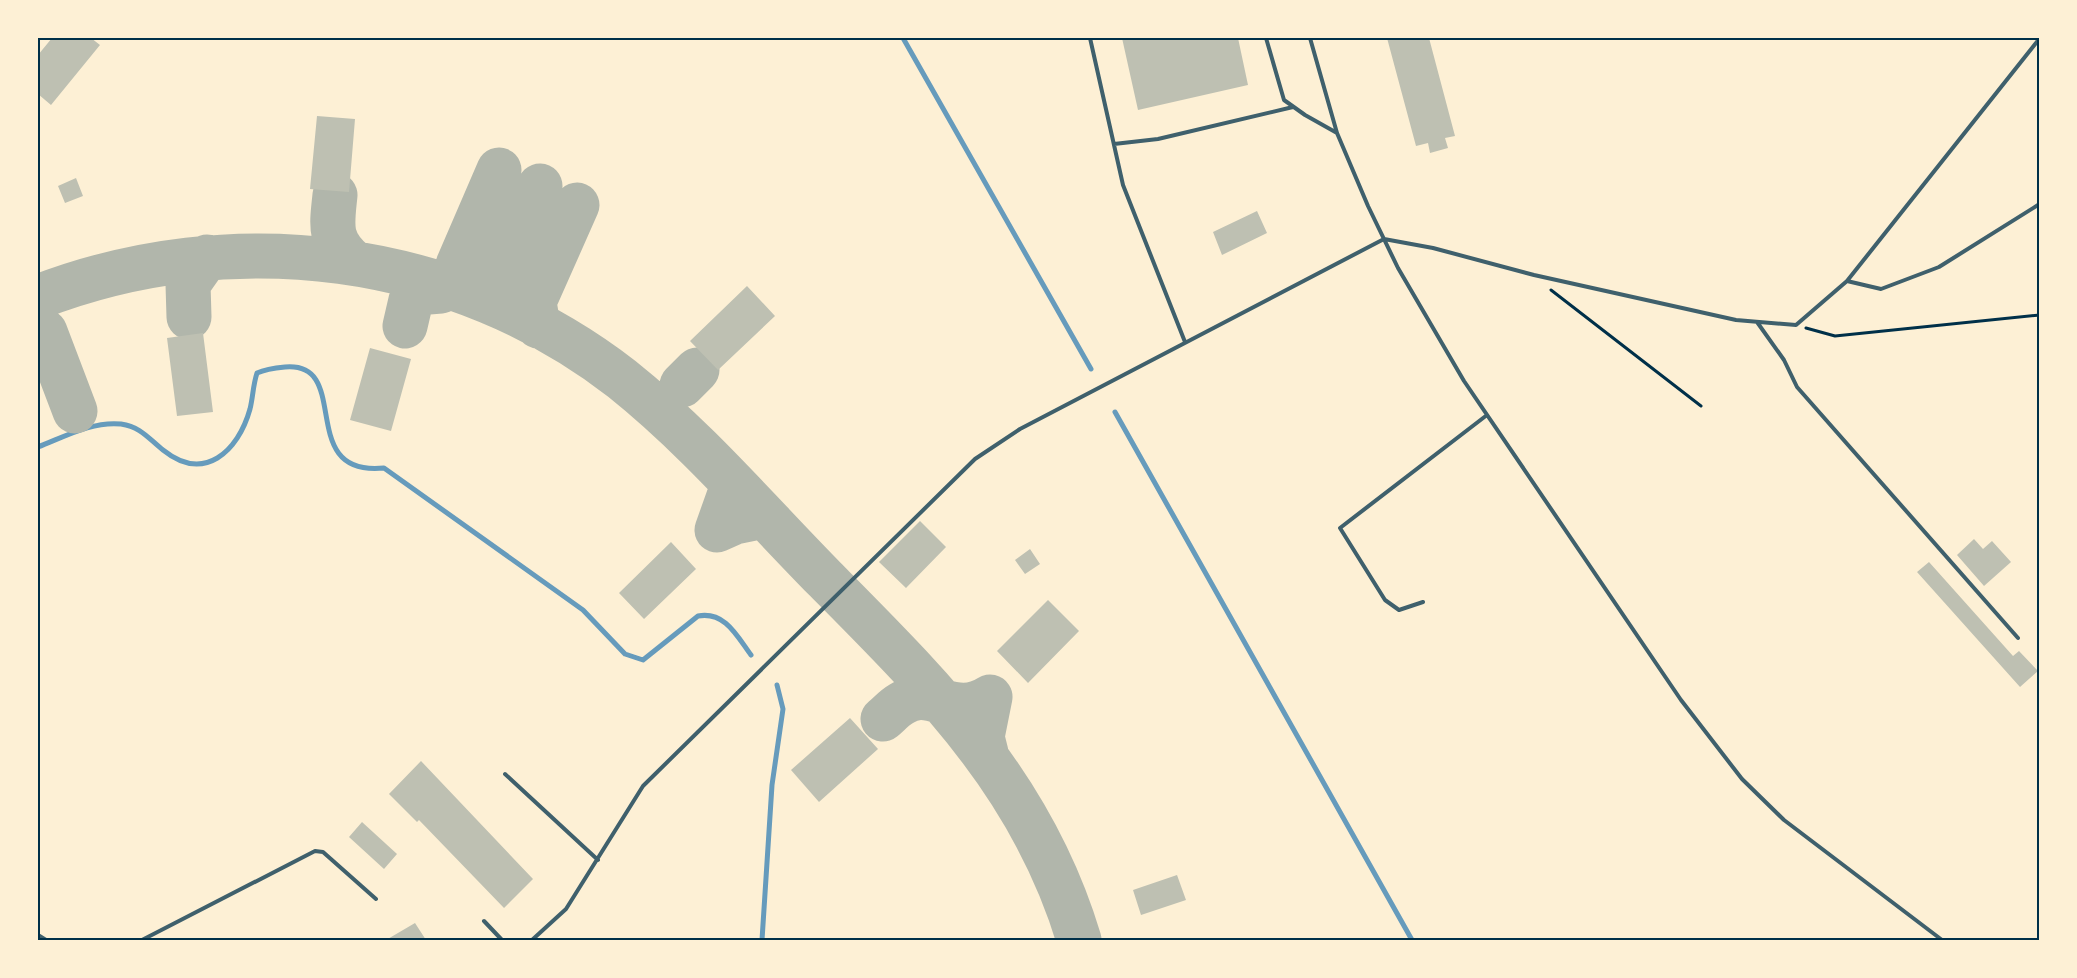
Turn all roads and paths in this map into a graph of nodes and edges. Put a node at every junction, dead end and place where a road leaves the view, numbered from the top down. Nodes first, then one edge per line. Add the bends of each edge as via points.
1 (1090, 38) edge
2 (1266, 38) edge
3 (1310, 38) edge
4 (2040, 38) edge
5 (1293, 107) junction
6 (1337, 133) junction
7 (1114, 144) junction
8 (2038, 205) edge
9 (1384, 239) junction
10 (1847, 281) junction
11 (1550, 288) dead end
12 (2040, 315) edge
13 (1756, 322) junction
14 (1796, 325) junction
15 (1185, 342) junction
16 (1701, 406) dead end
17 (1486, 415) junction
18 (1423, 602) dead end
19 (2018, 638) dead end
20 (505, 774) dead end
21 (598, 860) junction
22 (376, 899) dead end
23 (483, 921) dead end
24 (38, 935) edge
25 (46, 940) edge
26 (142, 940) edge
27 (502, 940) edge
28 (532, 940) edge
29 (1942, 940) edge

1 - 7 lane
2 - 5 lane via 1284,100
3 - 6 lane
4 - 10 lane
5 - 6 lane
5 - 7 lane via 1158,139
6 - 9 lane
7 - 15 lane via 1123,185
8 - 10 lane via 1939,267 1881,289
9 - 13 lane
9 - 15 lane
9 - 17 lane
10 - 14 lane
11 - 16 path
12 - 14 path via 1835,336
13 - 14 lane
13 - 19 lane via 1784,360 1797,387
15 - 21 lane via 1020,429 975,459 643,786
17 - 18 lane via 1340,528 1385,600 1399,610
17 - 29 lane via 1681,700 1742,779 1784,820
20 - 21 lane
21 - 28 lane via 566,909
22 - 26 lane via 323,852 315,851
23 - 27 lane
24 - 25 lane

